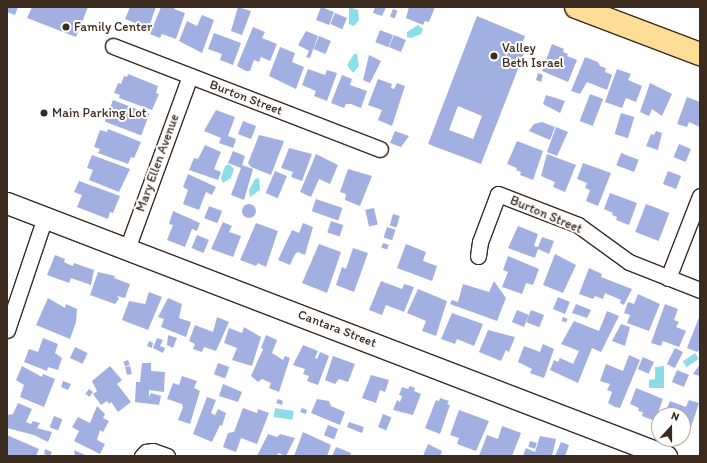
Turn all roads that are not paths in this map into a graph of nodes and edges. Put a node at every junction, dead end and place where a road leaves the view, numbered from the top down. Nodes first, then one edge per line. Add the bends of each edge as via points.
1 (576, 7) edge
2 (112, 46) dead end
3 (700, 54) edge
4 (190, 76) junction
5 (380, 149) dead end
6 (700, 196) edge
7 (7, 203) edge
8 (45, 217) junction
9 (127, 249) junction
10 (478, 256) dead end
11 (668, 278) junction
12 (700, 290) edge
13 (7, 330) edge
14 (144, 454) edge
15 (167, 456) edge
16 (666, 456) edge

1 - 3 main road
2 - 4 street, Burton Street
4 - 5 street, Burton Street
4 - 9 street, Mary Ellen Avenue
6 - 11 street
7 - 8 street, Cantara Street
8 - 9 street, Cantara Street
8 - 13 street
9 - 16 street, Cantara Street
10 - 11 street, Burton Street via 480,242 498,194 578,225 629,262
11 - 12 street, Burton Street
14 - 15 street via 153,451

